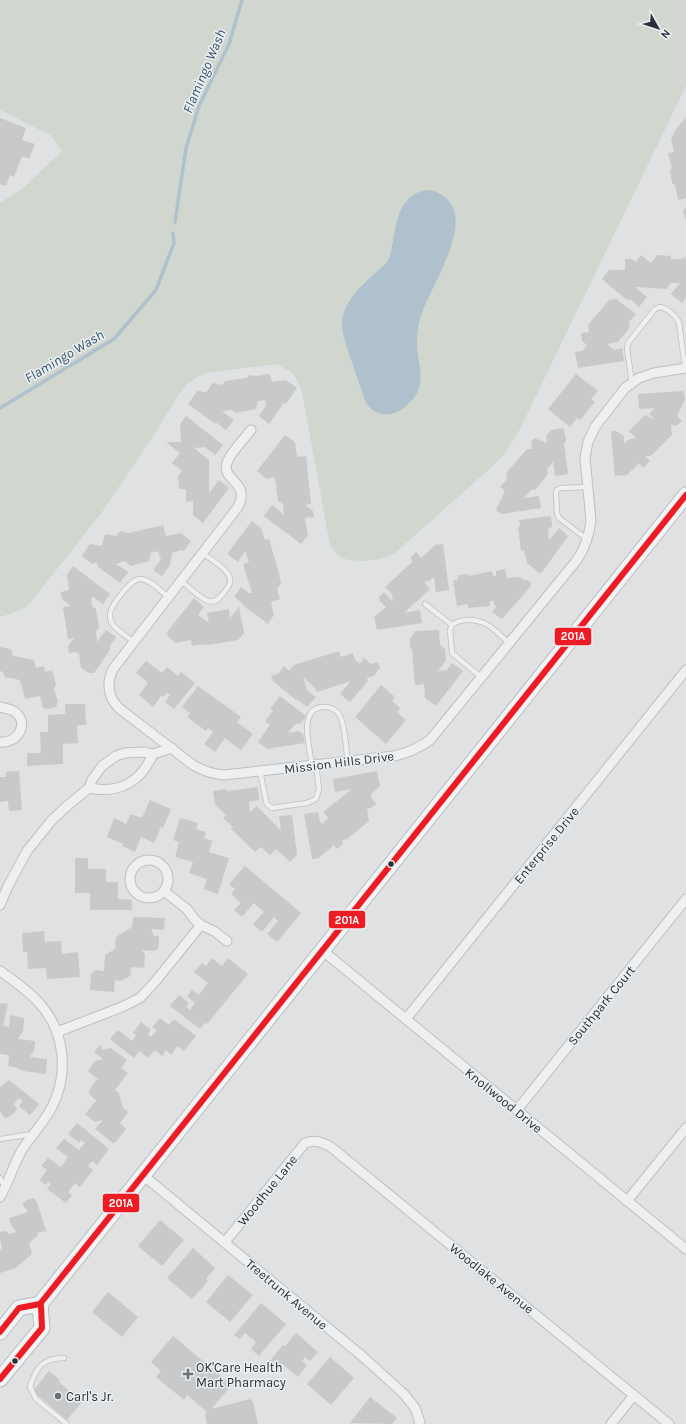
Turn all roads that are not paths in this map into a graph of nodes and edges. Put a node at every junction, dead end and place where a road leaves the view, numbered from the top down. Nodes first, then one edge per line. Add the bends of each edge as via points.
1 (685, 368) edge
2 (632, 383) junction
3 (251, 430) dead end
4 (587, 486) junction
5 (686, 495) edge
6 (588, 539) junction
7 (202, 553) junction
8 (181, 581) junction
9 (168, 597) junction
10 (425, 604) dead end
11 (452, 625) junction
12 (134, 642) junction
13 (509, 643) junction
14 (686, 670) edge
15 (481, 677) junction
16 (0, 706) edge
17 (0, 742) edge
18 (172, 748) junction
19 (153, 754) junction
20 (348, 762) junction
21 (314, 765) junction
22 (260, 771) junction
23 (89, 788) junction
24 (164, 891) junction
25 (686, 899) edge
26 (0, 905) edge
27 (201, 925) junction
28 (227, 941) dead end
29 (323, 951) junction
30 (0, 971) edge
31 (406, 1020) junction
32 (57, 1032) junction
33 (517, 1110) junction
34 (686, 1128) edge
35 (33, 1134) junction
36 (0, 1139) edge
37 (311, 1141) joint
38 (144, 1176) junction
39 (0, 1178) edge
40 (6, 1187) junction
41 (0, 1197) edge
42 (627, 1201) junction
43 (225, 1242) junction
44 (686, 1250) edge
45 (40, 1304) junction
46 (0, 1332) edge
47 (64, 1358) dead end
48 (0, 1379) edge
49 (634, 1395) junction
50 (419, 1423) edge
51 (67, 1424) edge
52 (611, 1424) edge
53 (669, 1424) edge

1 - 2 street, Mission Hills Drive via 654,372
1 - 2 lane via 679,322 665,308 660,307 655,309 628,343
2 - 4 street, Mission Hills Drive via 591,434 585,458
3 - 7 street, Mission Hills Drive via 226,464 227,473 240,488 240,502
4 - 6 street, Mission Hills Drive via 591,521
4 - 6 lane via 561,488 556,493 559,518
5 - 29 main road
6 - 13 street, Mission Hills Drive via 577,560
7 - 8 street, Mission Hills Drive
7 - 8 lane via 228,573 229,586 219,598 210,601
8 - 9 street, Mission Hills Drive
9 - 12 street, Mission Hills Drive
9 - 12 lane via 143,580 136,580 130,584 112,608 110,617 115,627
10 - 11 lane
11 - 13 lane via 458,621 480,620
11 - 15 lane via 451,648 454,655
12 - 18 street, Mission Hills Drive via 111,675 109,686 112,698 120,709
13 - 15 street, Mission Hills Drive
14 - 31 street, Enterprise Drive
15 - 20 street, Mission Hills Drive via 423,745 406,754
16 - 17 street via 14,711 22,725 15,739
18 - 19 street
18 - 22 street, Mission Hills Drive via 199,769 215,774
19 - 23 street via 139,776 128,783 107,790
19 - 23 street via 134,751 116,756 102,766
20 - 21 street, Mission Hills Drive
20 - 21 lane via 341,717 335,710 320,707 311,712 307,722
21 - 22 street, Mission Hills Drive
21 - 22 lane via 319,789 316,799 275,808 269,806 266,801
23 - 26 street via 39,835 17,868
24 - 24 street via 168,875 159,862 148,860 134,867 130,877 132,888 140,896 155,897
24 - 27 street via 187,909
25 - 33 street, Southpark Court
27 - 28 street
27 - 32 street via 140,998 122,1008
29 - 31 street, Knollwood Drive
29 - 38 main road
30 - 32 street via 41,1005
31 - 33 street, Knollwood Drive
32 - 35 street via 62,1057 61,1083 46,1118
33 - 42 street, Knollwood Drive
34 - 42 street
35 - 36 lane
35 - 40 street via 19,1155
37 - 43 street, Woodhue Lane via 305,1143
37 - 49 street, Woodlake Avenue via 320,1141 331,1147
38 - 43 street, Treetrunk Avenue
38 - 45 main road
39 - 40 lane
40 - 41 street
42 - 44 street, Knollwood Drive
43 - 50 street, Treetrunk Avenue via 404,1394 415,1408
45 - 46 main road via 19,1308
45 - 48 main road via 42,1328
47 - 51 lane via 53,1358 44,1362 30,1387 36,1399
49 - 52 street
49 - 53 street, Woodlake Avenue

